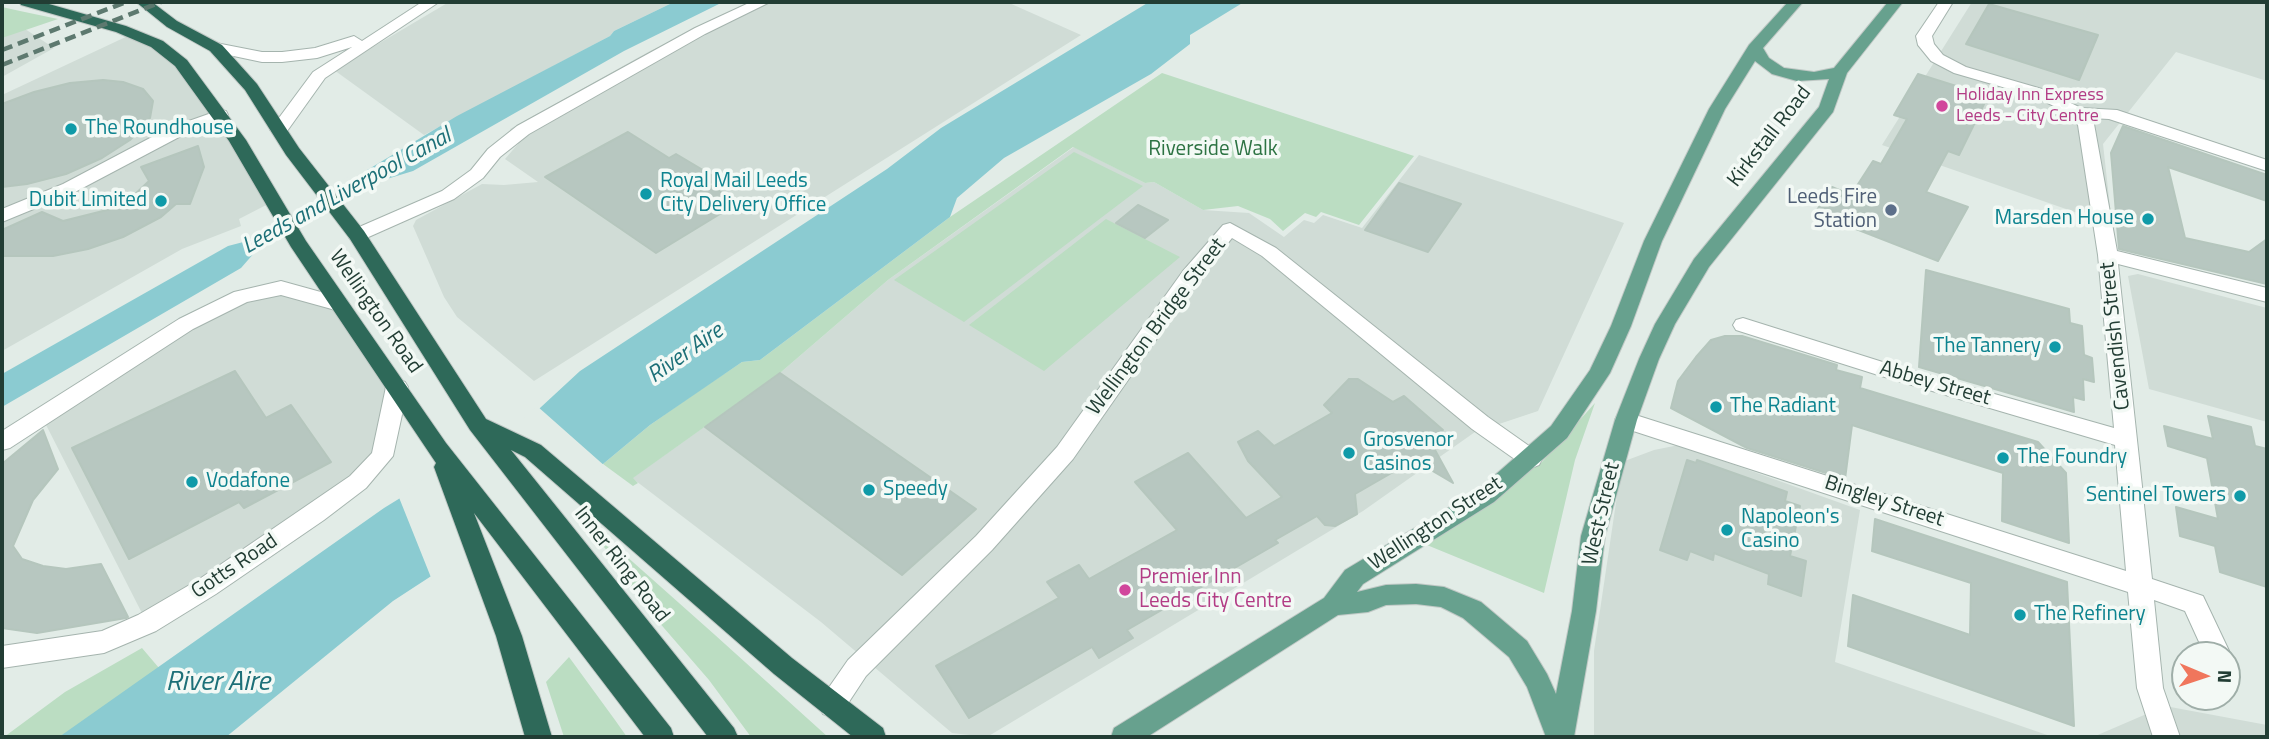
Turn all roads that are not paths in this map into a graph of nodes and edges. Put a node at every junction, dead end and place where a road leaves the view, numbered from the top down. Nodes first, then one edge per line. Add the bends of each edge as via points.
1 (26, 2) edge
2 (143, 2) edge
3 (432, 2) edge
4 (763, 2) edge
5 (1796, 2) edge
6 (1896, 2) edge
7 (1946, 2) edge
8 (405, 17) junction
9 (216, 48) junction
10 (1755, 48) junction
11 (299, 56) junction
12 (331, 65) junction
13 (1839, 72) junction
14 (2077, 113) junction
15 (220, 115) junction
16 (279, 130) junction
17 (2267, 166) edge
18 (2, 216) edge
19 (356, 235) junction
20 (2108, 255) junction
21 (2267, 295) edge
22 (1678, 302) joint
23 (339, 304) junction
24 (1743, 325) dead end
25 (397, 387) junction
26 (1626, 420) junction
27 (478, 424) junction
28 (2128, 440) junction
29 (2, 442) edge
30 (438, 449) junction
31 (1531, 459) junction
32 (2141, 586) junction
33 (1333, 605) junction
34 (2212, 641) edge
35 (2, 657) edge
36 (832, 705) junction
37 (538, 737) edge
38 (661, 737) edge
39 (724, 737) edge
40 (873, 737) edge
41 (1124, 737) edge
42 (1560, 737) edge
43 (2168, 737) edge

1 - 15 highway, Wellington Road via 157,44 181,62
2 - 9 highway, Wellington Road
3 - 8 street
4 - 19 street via 700,31 523,130 448,195
5 - 10 main road
6 - 13 main road, Kirkstall Road
7 - 14 street via 1924,36 1937,58 1960,70 2036,92
8 - 11 street via 334,48
8 - 12 street
9 - 11 street via 262,57
9 - 16 highway, Wellington Road via 251,87
10 - 13 main road via 1763,61 1779,71 1814,77
10 - 31 main road, Wellington Street via 1717,109 1660,227 1599,373 1559,432
11 - 12 street
12 - 16 street via 303,94
13 - 22 main road, Kirkstall Road via 1827,108 1730,225
14 - 17 street via 2111,114
14 - 20 street, Cavendish Street via 2090,136
15 - 18 street
15 - 23 highway, Wellington Road
16 - 19 highway, Wellington Road
19 - 27 highway, Wellington Road
20 - 21 street
20 - 28 street, Cavendish Street
22 - 26 main road, West Street via 1649,359
23 - 25 highway, Wellington Road
23 - 29 street via 281,288 241,297 186,324
24 - 28 street, Abbey Street
25 - 30 highway, Wellington Road
25 - 35 street, Gotts Road via 382,456 358,482 262,550 148,623 104,642
26 - 32 street, Bingley Street
26 - 42 main road, West Street via 1593,536
27 - 36 highway via 533,451
27 - 39 highway, Inner Ring Road
28 - 32 street, Cavendish Street
30 - 37 highway via 522,672
30 - 38 highway
31 - 33 main road, Wellington Street via 1486,495 1354,577
31 - 36 street, Wellington Bridge Street via 1269,252 1230,229 1190,276 1065,453 984,543 857,667
32 - 34 street, Bingley Street via 2194,603
32 - 43 street, Cavendish Street via 2150,688
33 - 41 main road
33 - 42 main road via 1416,594 1444,597 1472,610 1523,656
36 - 40 highway

